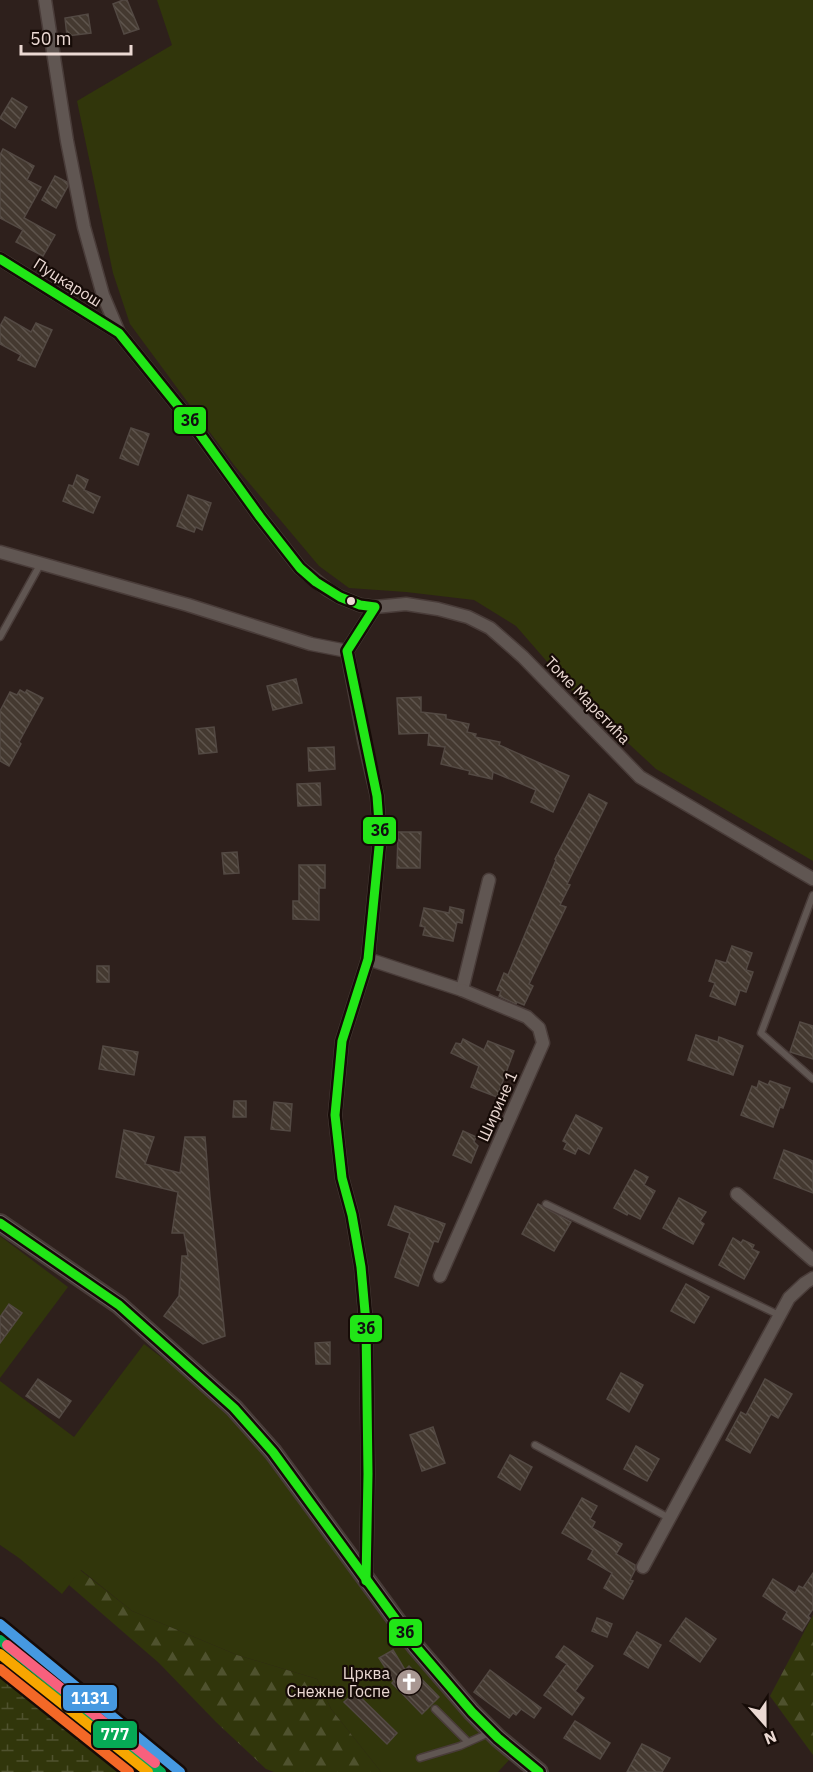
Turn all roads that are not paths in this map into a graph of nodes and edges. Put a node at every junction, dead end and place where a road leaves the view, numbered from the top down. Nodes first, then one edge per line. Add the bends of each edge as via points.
1 (45, 0) edge
2 (0, 259) edge
3 (119, 333) junction
4 (0, 552) edge
5 (41, 563) junction
6 (375, 607) junction
7 (0, 637) edge
8 (347, 651) junction
9 (813, 879) edge
10 (489, 880) dead end
11 (813, 895) edge
12 (368, 959) junction
13 (462, 990) junction
14 (813, 1079) edge
15 (737, 1194) dead end
16 (546, 1204) dead end
17 (0, 1223) edge
18 (813, 1260) edge
19 (440, 1276) dead end
20 (813, 1278) edge
21 (780, 1315) junction
22 (535, 1445) dead end
23 (669, 1518) junction
24 (643, 1567) dead end
25 (366, 1581) junction
26 (435, 1709) dead end
27 (492, 1732) junction
28 (468, 1743) junction
29 (420, 1758) dead end
30 (539, 1772) edge

1 - 3 street via 84,227
2 - 3 street, Пуцкарош
3 - 6 street via 300,568 340,597
4 - 5 street
5 - 7 lane
5 - 8 street
6 - 8 street
6 - 9 street, Томе Маретића via 398,604 438,609 468,616 490,628 517,650 640,777
8 - 12 street via 377,796 380,837
10 - 13 street
11 - 14 lane via 761,1033
12 - 13 street
12 - 25 street via 342,1041 334,1115 342,1178 361,1267 366,1323
13 - 19 street, Ширине 1 via 528,1017 539,1028 543,1043
15 - 18 street
16 - 21 lane
17 - 25 main road via 119,1305 234,1408 273,1452
20 - 21 street via 789,1298
21 - 23 street
22 - 23 lane
23 - 24 street
25 - 27 main road via 416,1647
26 - 28 lane
27 - 28 lane
27 - 30 main road
28 - 29 lane

